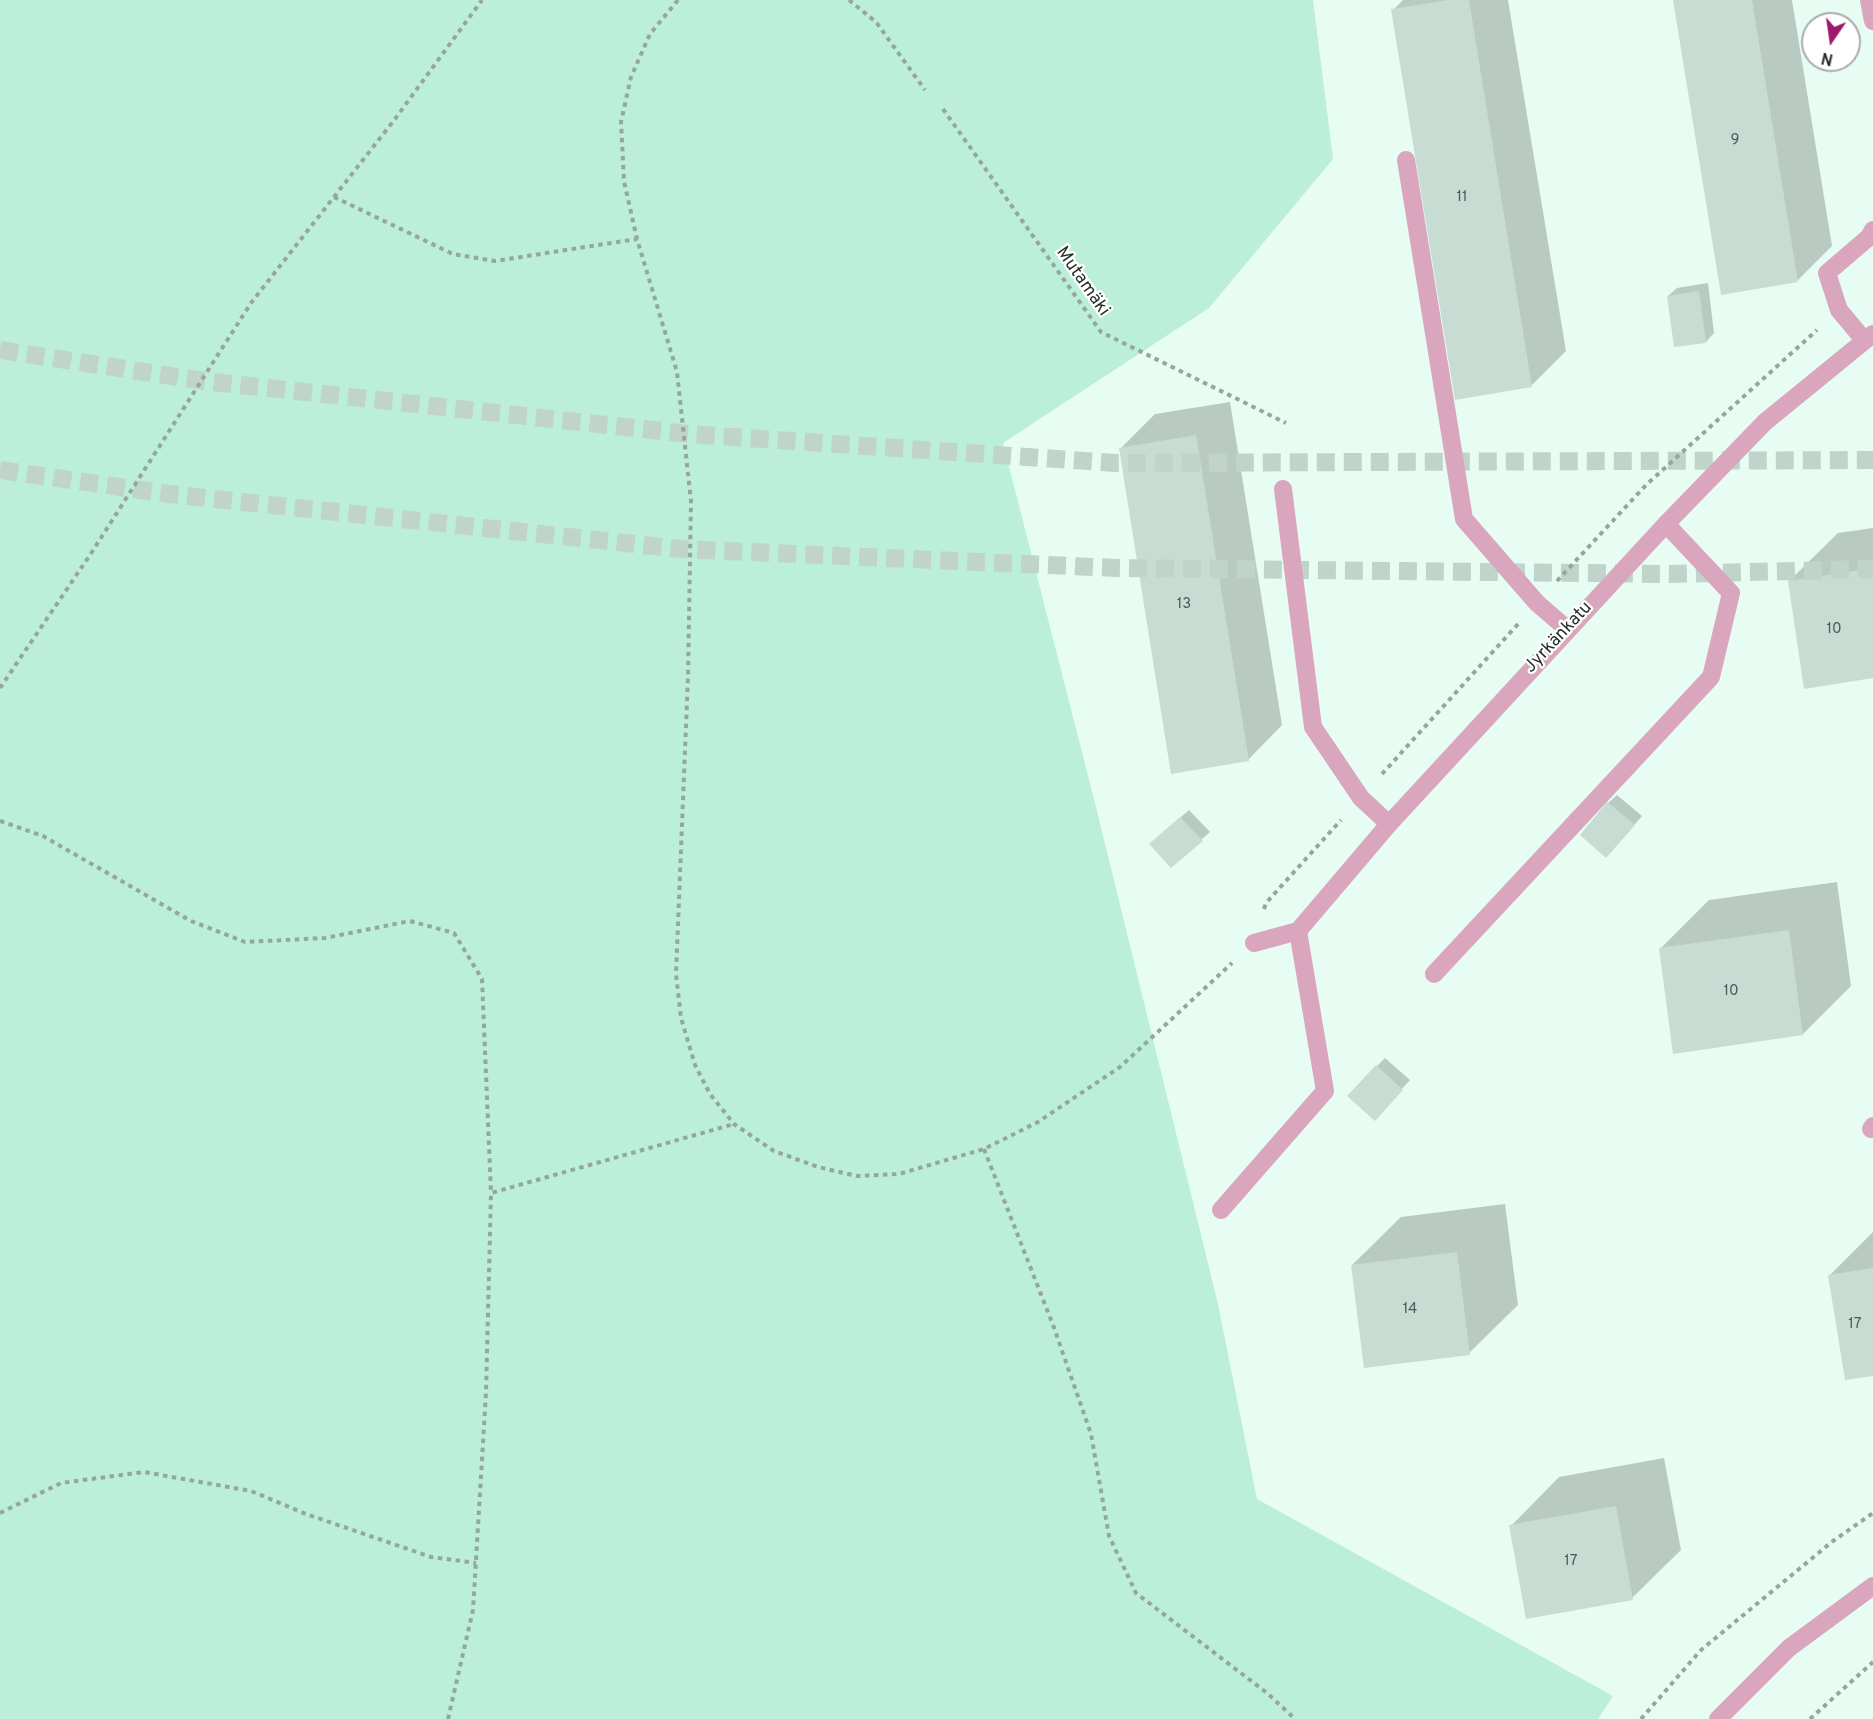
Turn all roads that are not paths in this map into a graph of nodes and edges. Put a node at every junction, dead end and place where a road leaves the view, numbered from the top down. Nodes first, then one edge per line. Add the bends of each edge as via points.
1 (1869, 0) edge
2 (1873, 21) edge
3 (1406, 160) dead end
4 (1873, 230) edge
5 (1868, 337) edge
6 (1283, 489) dead end
7 (1666, 524) junction
8 (1567, 629) junction
9 (1389, 824) junction
10 (1298, 931) junction
11 (1254, 943) road end
12 (1434, 974) dead end
13 (1221, 1210) dead end
14 (1873, 1586) edge
15 (1718, 1719) edge

1 - 2 street
3 - 8 street via 1464,519 1537,603
4 - 5 street via 1827,273 1839,310
5 - 7 street, Jyrkänkatu via 1766,422
6 - 9 street via 1313,727 1361,798
7 - 8 street, Jyrkänkatu
7 - 12 street via 1731,593 1711,677
8 - 9 street, Jyrkänkatu
9 - 10 street, Jyrkänkatu
10 - 11 street
10 - 13 street via 1324,1091
14 - 15 street via 1789,1648

